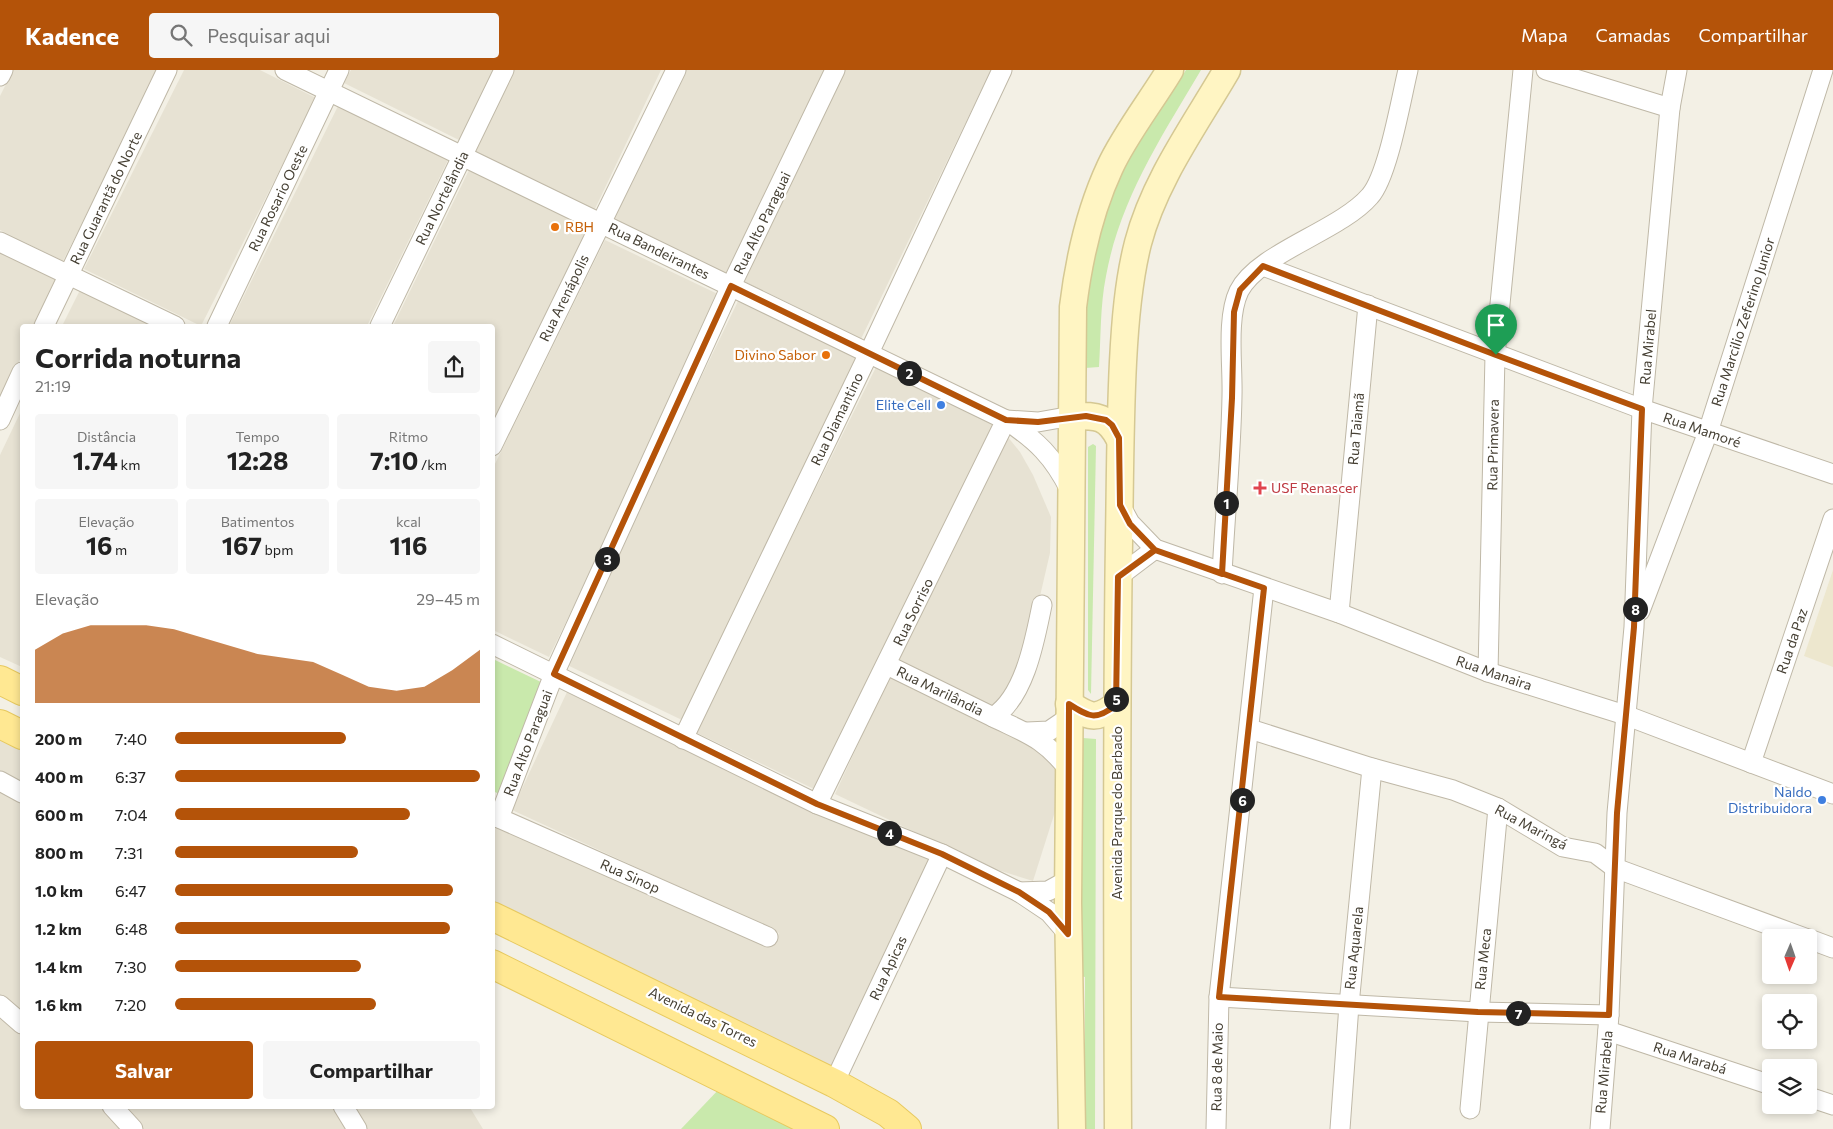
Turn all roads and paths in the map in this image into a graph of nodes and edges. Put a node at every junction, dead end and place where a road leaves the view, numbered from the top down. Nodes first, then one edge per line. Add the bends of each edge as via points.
1 (3, 70) edge
2 (167, 70) edge
3 (285, 70) edge
4 (339, 70) edge
5 (504, 70) edge
6 (676, 70) edge
7 (835, 70) edge
8 (1002, 70) edge
9 (1170, 70) edge
10 (1227, 70) edge
11 (1408, 70) edge
12 (1523, 70) edge
13 (1546, 70) edge
14 (1677, 70) edge
15 (1823, 70) edge
16 (0, 76) edge
17 (329, 91) junction
18 (1670, 108) junction
19 (462, 156) junction
20 (601, 223) junction
21 (0, 242) edge
22 (1263, 266) junction
23 (69, 274) junction
24 (731, 286) junction
25 (1368, 305) junction
26 (45, 324) edge
27 (171, 324) edge
28 (218, 324) edge
29 (381, 324) edge
30 (869, 353) junction
31 (1496, 355) junction
32 (20, 376) edge
33 (1642, 409) junction
34 (1072, 416) junction
35 (0, 420) edge
36 (1006, 420) junction
37 (1708, 432) junction
38 (1119, 438) junction
39 (495, 440) edge
40 (1833, 474) edge
41 (1072, 494) junction
42 (1120, 505) junction
43 (1833, 519) edge
44 (1155, 550) junction
45 (1222, 574) junction
46 (1118, 577) junction
47 (1264, 588) junction
48 (1042, 605) dead end
49 (1339, 613) junction
50 (1634, 627) junction
51 (495, 645) edge
52 (888, 665) junction
53 (1488, 672) junction
54 (554, 674) junction
55 (0, 680) edge
56 (20, 690) edge
57 (1116, 705) junction
58 (1068, 712) junction
59 (1625, 715) junction
60 (994, 717) junction
61 (0, 724) edge
62 (1250, 729) junction
63 (1026, 732) junction
64 (20, 734) edge
65 (684, 739) junction
66 (1751, 763) junction
67 (1372, 768) junction
68 (1069, 770) junction
69 (0, 781) edge
70 (20, 792) edge
71 (1833, 794) edge
72 (817, 804) junction
73 (1498, 808) junction
74 (496, 816) edge
75 (942, 854) junction
76 (1616, 868) junction
77 (1068, 880) junction
78 (1019, 892) junction
79 (495, 917) edge
80 (1782, 929) edge
81 (1068, 934) junction
82 (768, 937) dead end
83 (1818, 942) edge
84 (1833, 948) edge
85 (495, 965) edge
86 (1219, 997) junction
87 (0, 1005) edge
88 (1349, 1005) junction
89 (1478, 1012) junction
90 (20, 1022) edge
91 (1608, 1023) junction
92 (1762, 1081) edge
93 (834, 1082) junction
94 (1817, 1100) edge
95 (1833, 1105) edge
96 (115, 1109) edge
97 (345, 1109) edge
98 (1470, 1109) dead end
99 (133, 1129) edge
100 (357, 1129) edge
101 (824, 1129) edge
102 (907, 1129) edge
103 (1072, 1129) edge
104 (1118, 1129) edge
105 (1216, 1129) edge
106 (1340, 1129) edge
107 (1600, 1129) edge

1 - 16 street
2 - 23 street, Rua Guarantã do Norte
3 - 17 street, Rua Bandeirantes
4 - 17 street, Rua Rosario Oeste
5 - 19 street, Rua Nortelândia
6 - 20 street, Rua Arenápolis
7 - 24 street, Rua Alto Paraguai
8 - 30 street, Rua Diamantino
9 - 34 main road via 1110,166 1082,247 1073,307
10 - 38 main road, Avenida Parque do Barbado via 1161,182 1138,243 1124,338
11 - 22 street via 1380,179 1370,196 1345,216
12 - 31 street, Rua Primavera
13 - 18 street
14 - 18 street, Rua Mirabel
15 - 37 street, Rua Marcilio Zeferino Junior
17 - 19 street, Rua Bandeirantes
17 - 28 street, Rua Rosario Oeste
18 - 33 street, Rua Mirabel
19 - 20 street, Rua Bandeirantes
19 - 29 street, Rua Nortelândia
20 - 24 street, Rua Bandeirantes
20 - 39 street, Rua Arenápolis
21 - 23 street
22 - 25 street, Rua Mamoré
22 - 45 street via 1240,290 1234,312
23 - 26 street, Rua Guarantã do Norte
23 - 27 street
24 - 30 street, Rua Bandeirantes
24 - 54 street, Rua Alto Paraguai
25 - 31 street, Rua Mamoré
25 - 49 street, Rua Taiamã
30 - 36 street, Rua Bandeirantes
30 - 65 street, Rua Diamantino
31 - 33 street, Rua Mamoré
31 - 53 street, Rua Primavera
32 - 35 street
33 - 37 street, Rua Mamoré
33 - 50 street, Rua Mirabel
34 - 36 street, Rua Bandeirantes via 1038,422
34 - 38 main road via 1106,420
34 - 41 main road
36 - 41 street, Rua Bandeirantes via 1048,453
36 - 52 street, Rua Sorriso
37 - 40 street, Rua Mamoré
37 - 50 street, Rua Marcilio Zeferino Junior
38 - 42 main road, Avenida Parque do Barbado
41 - 58 main road
42 - 44 street, Rua Manaira via 1130,524
42 - 46 main road, Avenida Parque do Barbado
43 - 66 street, Rua da Paz
44 - 45 street, Rua Manaira
44 - 46 street
45 - 47 street, Rua Manaira
46 - 57 main road, Avenida Parque do Barbado
47 - 49 street, Rua Manaira
47 - 62 street, Rua 8 de Maio
48 - 60 street, Rua Marilândia via 1033,648 1022,679 1003,711
49 - 53 street, Rua Manaira
50 - 59 street, Rua Mirabel
51 - 54 street
52 - 60 street, Rua Marilândia
52 - 72 street, Rua Sorriso
53 - 59 street, Rua Manaira
54 - 65 street
54 - 74 street, Rua Alto Paraguai
55 - 56 main road
57 - 58 main road via 1097,716
57 - 104 main road, Avenida Parque do Barbado
58 - 63 street via 1049,731
58 - 68 main road
59 - 66 street, Rua Manaira
59 - 76 street, Rua Mirabela
60 - 63 street, Rua Marilândia
61 - 64 main road
62 - 67 street, Rua Maringá
62 - 86 street, Rua 8 de Maio
63 - 68 street, Rua Marilândia via 1053,749
65 - 72 street
66 - 71 street, Rua Manaira
67 - 73 street, Rua Maringá via 1452,790
67 - 88 street, Rua Aquarela
68 - 77 main road
69 - 70 street
72 - 75 street
73 - 76 street, Rua Maringá via 1563,847 1595,853
73 - 89 street, Rua Meca
74 - 82 street, Rua Sinop
75 - 78 street
75 - 93 street, Rua Apicas
76 - 80 street, Rua Maringá
76 - 91 street, Rua Mirabela
77 - 78 street via 1048,891
77 - 81 main road
78 - 81 street via 1049,912
79 - 93 main road, Avenida das Torres
81 - 103 main road
83 - 84 street, Rua Maringá
85 - 101 main road
86 - 88 street, Rua Marabá
86 - 105 street, Rua 8 de Maio
87 - 90 street
88 - 89 street, Rua Marabá
88 - 106 street, Rua Aquarela
89 - 91 street, Rua Marabá
89 - 98 street, Rua Meca
91 - 92 street, Rua Marabá
91 - 107 street, Rua Mirabela
93 - 102 main road, Avenida das Torres via 888,1113
94 - 95 street
96 - 99 street
97 - 100 street

